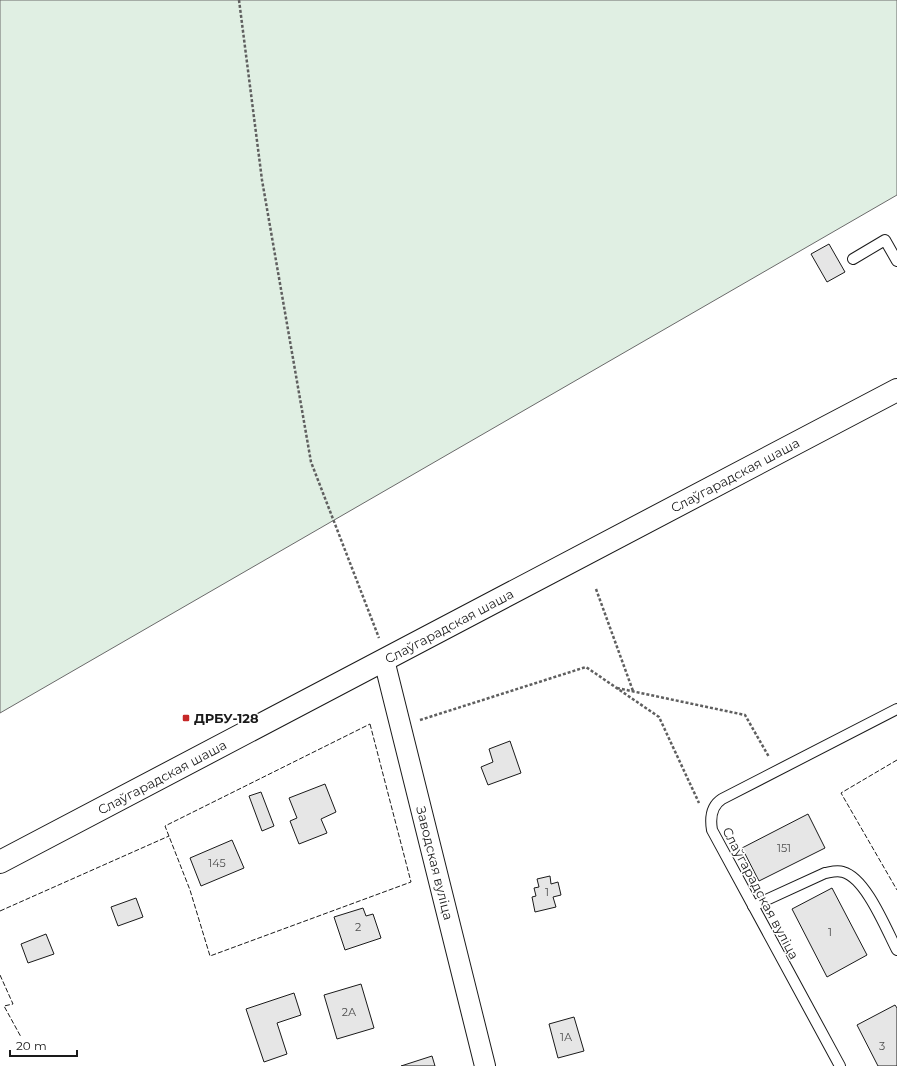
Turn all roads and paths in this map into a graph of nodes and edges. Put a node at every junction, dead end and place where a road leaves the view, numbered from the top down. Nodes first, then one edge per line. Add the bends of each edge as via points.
1 (239, 0) edge
2 (853, 258) dead end
3 (897, 261) edge
4 (897, 390) edge
5 (596, 589) dead end
6 (384, 660) junction
7 (615, 687) junction
8 (633, 691) junction
9 (897, 709) edge
10 (401, 727) junction
11 (777, 770) junction
12 (712, 830) junction
13 (0, 862) edge
14 (753, 906) junction
15 (897, 950) edge
16 (485, 1066) edge
17 (840, 1066) edge

1 - 6 path via 262,180 311,462 378,637
2 - 3 lane via 885,240
4 - 6 main road, Слаўгарадская шаша
5 - 8 path
6 - 10 street, Заводская вуліца
6 - 13 main road, Слаўгарадская шаша
7 - 8 path
7 - 10 path via 586,667
7 - 12 path via 659,718
8 - 11 path via 745,715
9 - 11 lane, Слаўгарадская вуліца
10 - 16 street, Заводская вуліца
11 - 12 lane, Слаўгарадская вуліца via 718,802 712,811
12 - 14 lane, Слаўгарадская вуліца
14 - 15 lane via 825,873 843,872 860,883
14 - 17 lane, Слаўгарадская вуліца

